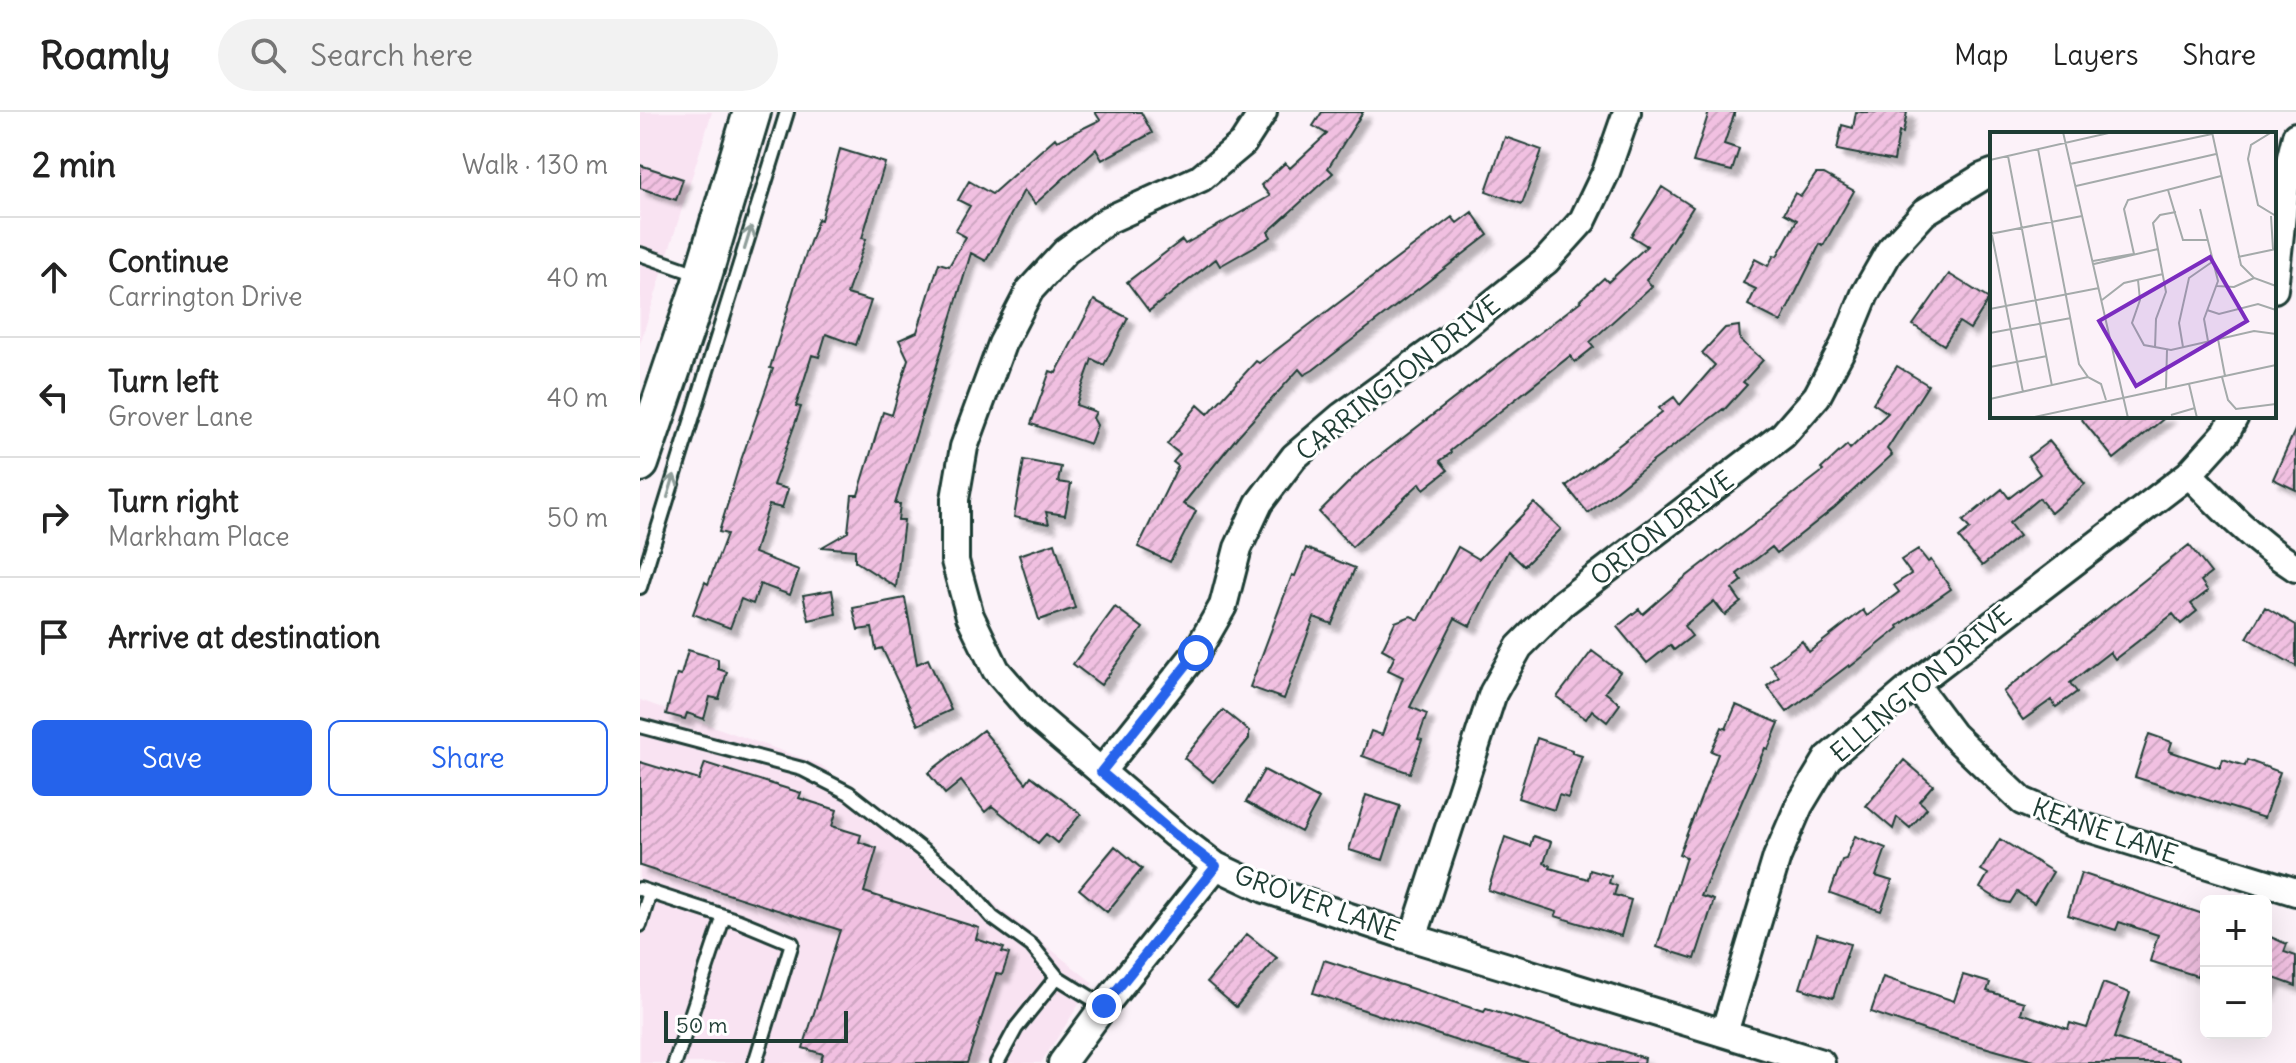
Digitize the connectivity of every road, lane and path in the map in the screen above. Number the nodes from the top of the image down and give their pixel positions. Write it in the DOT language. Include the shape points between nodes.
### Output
graph roads {
  1 [pos="752,112"];
  2 [pos="787,112"];
  3 [pos="1263,112"];
  4 [pos="1627,112"];
  5 [pos="2296,136"];
  6 [pos="1990,174"];
  7 [pos="2280,178"];
  8 [pos="2276,252"];
  9 [pos="640,254"];
  10 [pos="703,276"];
  11 [pos="648,414"];
  12 [pos="2234,418"];
  13 [pos="640,463"];
  14 [pos="2189,474"];
  15 [pos="2296,568"];
  16 [pos="640,587"];
  17 [pos="1915,684"];
  18 [pos="640,726"];
  19 [pos="1101,772"];
  20 [pos="1216,866"];
  21 [pos="645,891"];
  22 [pos="2296,892"];
  23 [pos="724,916"];
  24 [pos="640,925"];
  25 [pos="1413,938"];
  26 [pos="1057,977"];
  27 [pos="1104,1006"];
  28 [pos="1724,1033"];
  29 [pos="675,1063"];
  30 [pos="755,1063"];
  31 [pos="997,1063"];
  32 [pos="1062,1063"];
  33 [pos="1821,1063"];
  1 -- 10 [label="main road"];
  16 -- 2 [label="lane, one-way"];
  3 -- 19 [label="street, GROVER LANE" via="1243,143 1201,178 1108,220 1066,251 1030,290 1002,344 964,447 955,499 955,561 970,616 996,670 1035,715"];
  4 -- 19 [label="street, CARRINGTON DRIVE" via="1583,220 1546,261 1294,457 1259,503 1238,548 1223,606 1196,653"];
  5 -- 7 [label="street"];
  6 -- 25 [label="street, ORTON DRIVE" via="1925,212 1890,250 1817,396 1783,435 1563,603 1519,647 1493,693"];
  7 -- 8 [label="street"];
  9 -- 10 [label="lane"];
  10 -- 11 [label="main road"];
  11 -- 13 [label="main road"];
  12 -- 14 [label="street, ELLINGTON DRIVE"];
  14 -- 15 [label="street" via="2270,551"];
  14 -- 17 [label="street, ELLINGTON DRIVE"];
  17 -- 22 [label="street, KEANE LANE" via="1953,735 2022,801 2072,823"];
  17 -- 28 [label="street, ELLINGTON DRIVE" via="1828,758 1799,806 1777,857"];
  18 -- 26 [label="lane" via="802,769 849,793 959,879 992,917 1032,946"];
  19 -- 20 [label="street, GROVER LANE"];
  20 -- 25 [label="street, GROVER LANE" via="1265,889"];
  20 -- 27 [label="street"];
  21 -- 23 [label="lane"];
  21 -- 24 [label="lane"];
  23 -- 29 [label="lane"];
  23 -- 30 [label="lane" via="792,943"];
  25 -- 28 [label="street, GROVER LANE"];
  26 -- 27 [label="lane"];
  26 -- 31 [label="lane" via="1016,1028"];
  27 -- 32 [label="street"];
  28 -- 33 [label="street, GROVER LANE"];
}
